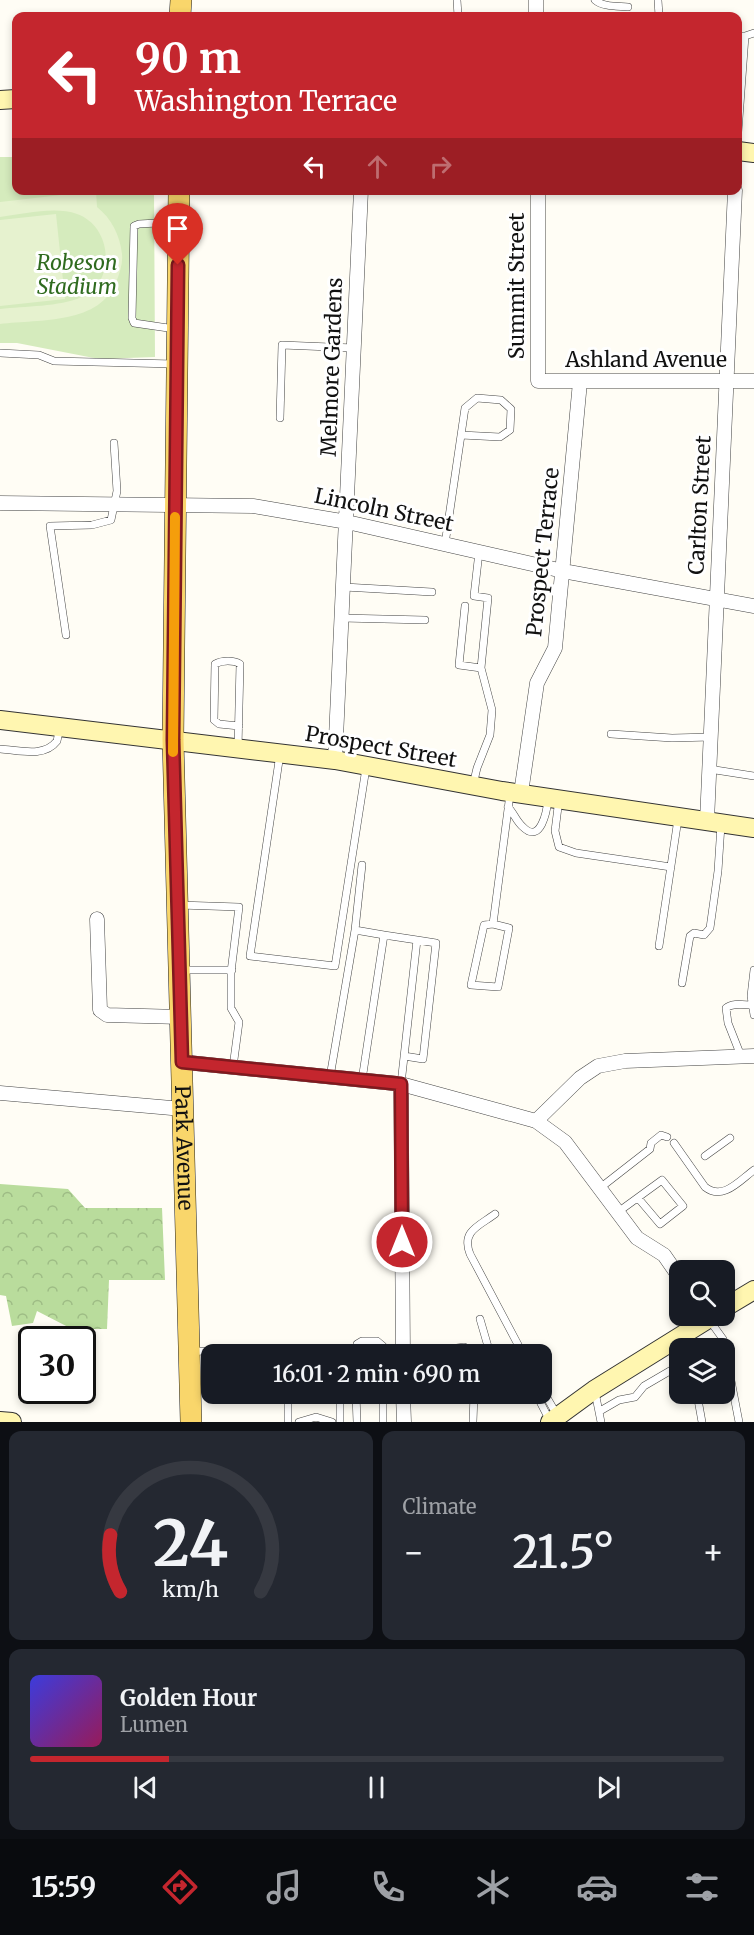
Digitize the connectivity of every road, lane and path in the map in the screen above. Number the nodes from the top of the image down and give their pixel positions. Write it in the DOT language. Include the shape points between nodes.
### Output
graph roads {
  1 [pos="595,0"];
  2 [pos="628,7"];
  3 [pos="754,33"];
  4 [pos="742,36"];
  5 [pos="178,195"];
  6 [pos="361,195"];
  7 [pos="538,195"];
  8 [pos="735,195"];
  9 [pos="178,222"];
  10 [pos="177,330"];
  11 [pos="354,348"];
  12 [pos="0,353"];
  13 [pos="177,364"];
  14 [pos="538,381"];
  15 [pos="726,381"];
  16 [pos="754,381"];
  17 [pos="580,382"];
  18 [pos="280,418"];
  19 [pos="461,435"];
  20 [pos="114,443"];
  21 [pos="0,503"];
  22 [pos="114,505"];
  23 [pos="176,506"];
  24 [pos="347,522"];
  25 [pos="445,544"];
  26 [pos="479,552"];
  27 [pos="563,571"];
  28 [pos="344,587"];
  29 [pos="432,592"];
  30 [pos="717,599"];
  31 [pos="465,606"];
  32 [pos="754,606"];
  33 [pos="342,618"];
  34 [pos="425,620"];
  35 [pos="66,635"];
  36 [pos="481,668"];
  37 [pos="0,720"];
  38 [pos="239,726"];
  39 [pos="60,727"];
  40 [pos="611,734"];
  41 [pos="711,737"];
  42 [pos="173,740"];
  43 [pos="0,748"];
  44 [pos="238,748"];
  45 [pos="280,753"];
  46 [pos="335,760"];
  47 [pos="366,766"];
  48 [pos="709,769"];
  49 [pos="754,776"];
  50 [pos="473,785"];
  51 [pos="513,797"];
  52 [pos="553,798"];
  53 [pos="678,817"];
  54 [pos="714,822"];
  55 [pos="754,828"];
  56 [pos="362,865"];
  57 [pos="671,867"];
  58 [pos="178,904"];
  59 [pos="97,920"];
  60 [pos="493,924"];
  61 [pos="355,930"];
  62 [pos="384,935"];
  63 [pos="417,940"];
  64 [pos="659,946"];
  65 [pos="179,970"];
  66 [pos="232,970"];
  67 [pos="754,970"];
  68 [pos="682,983"];
  69 [pos="752,1005"];
  70 [pos="754,1015"];
  71 [pos="181,1017"];
  72 [pos="404,1056"];
  73 [pos="747,1056"];
  74 [pos="182,1062"];
  75 [pos="233,1067"];
  76 [pos="331,1073"];
  77 [pos="362,1080"];
  78 [pos="401,1084"];
  79 [pos="0,1093"];
  80 [pos="183,1109"];
  81 [pos="536,1121"];
  82 [pos="667,1137"];
  83 [pos="730,1138"];
  84 [pos="674,1143"];
  85 [pos="705,1156"];
  86 [pos="754,1170"];
  87 [pos="600,1188"];
  88 [pos="638,1198"];
  89 [pos="618,1212"];
  90 [pos="495,1214"];
  91 [pos="669,1262"];
  92 [pos="754,1290"];
  93 [pos="735,1301"];
  94 [pos="480,1319"];
  95 [pos="695,1326"];
  96 [pos="357,1344"];
  97 [pos="380,1344"];
  98 [pos="403,1344"];
  99 [pos="487,1344"];
  100 [pos="518,1344"];
  101 [pos="190,1351"];
  102 [pos="201,1351"];
  103 [pos="669,1371"];
  104 [pos="594,1390"];
  105 [pos="735,1402"];
  106 [pos="288,1404"];
  107 [pos="340,1404"];
  108 [pos="356,1404"];
  109 [pos="383,1404"];
  110 [pos="403,1404"];
  111 [pos="474,1404"];
  112 [pos="542,1404"];
  113 [pos="547,1404"];
  114 [pos="699,1404"];
  115 [pos="600,1411"];
  116 [pos="552,1420"];
  117 [pos="0,1421"];
  118 [pos="12,1422"];
  119 [pos="191,1422"];
  120 [pos="288,1422"];
  121 [pos="299,1422"];
  122 [pos="332,1422"];
  123 [pos="340,1422"];
  124 [pos="357,1422"];
  125 [pos="383,1422"];
  126 [pos="404,1422"];
  127 [pos="473,1422"];
  128 [pos="601,1422"];
  129 [pos="702,1422"];
  130 [pos="739,1422"];
  1 -- 2 [label="lane"];
  3 -- 4 [label="lane"];
  5 -- 9 [label="main road, Park Avenue"];
  6 -- 11 [label="street, Melmore Gardens"];
  7 -- 14 [label="street, Summit Street"];
  8 -- 15 [label="street, Carlton Street"];
  9 -- 10 [label="main road, Park Avenue"];
  9 -- 10 [label="lane" via="134,226 132,318 134,323"];
  10 -- 13 [label="main road, Park Avenue"];
  11 -- 18 [label="lane" via="282,345"];
  11 -- 24 [label="street, Melmore Gardens"];
  12 -- 13 [label="lane" via="39,355 54,362"];
  13 -- 23 [label="main road, Park Avenue"];
  14 -- 17 [label="street, Ashland Avenue"];
  15 -- 16 [label="street, Ashland Avenue"];
  15 -- 17 [label="street, Ashland Avenue"];
  15 -- 30 [label="street, Carlton Street"];
  17 -- 27 [label="street, Prospect Terrace"];
  19 -- 19 [label="lane" via="465,408 477,398 501,400 511,409 510,430 500,437"];
  19 -- 25 [label="lane"];
  20 -- 22 [label="lane"];
  21 -- 22 [label="street, Lincoln Street"];
  22 -- 23 [label="street, Lincoln Street"];
  22 -- 35 [label="lane" via="111,520 92,525 50,526"];
  23 -- 24 [label="street, Lincoln Street" via="253,506"];
  23 -- 42 [label="main road, Park Avenue"];
  24 -- 25 [label="street, Lincoln Street"];
  24 -- 28 [label="street, Melmore Gardens"];
  25 -- 26 [label="street, Lincoln Street"];
  26 -- 27 [label="street, Lincoln Street"];
  26 -- 36 [label="lane" via="474,596 488,598"];
  27 -- 30 [label="street, Lincoln Street"];
  27 -- 51 [label="street, Prospect Terrace" via="555,648 537,683"];
  28 -- 29 [label="lane"];
  28 -- 33 [label="street, Melmore Gardens"];
  30 -- 32 [label="street, Lincoln Street"];
  30 -- 41 [label="street, Carlton Street"];
  31 -- 36 [label="lane" via="459,665"];
  33 -- 34 [label="lane"];
  33 -- 46 [label="street, Melmore Gardens"];
  36 -- 50 [label="lane" via="492,718"];
  37 -- 39 [label="street, Prospect Street"];
  38 -- 38 [label="lane" via="240,664 219,662 215,664 214,720"];
  38 -- 44 [label="lane"];
  39 -- 42 [label="street, Prospect Street"];
  39 -- 43 [label="lane" via="57,741 45,750"];
  40 -- 41 [label="lane"];
  41 -- 48 [label="street, Carlton Street"];
  42 -- 44 [label="street, Prospect Street"];
  42 -- 58 [label="main road, Park Avenue"];
  44 -- 45 [label="street, Prospect Street"];
  45 -- 46 [label="street, Prospect Street"];
  45 -- 47 [label="lane" via="250,956 335,966"];
  46 -- 47 [label="street, Prospect Street"];
  47 -- 50 [label="street, Prospect Street"];
  48 -- 49 [label="lane"];
  48 -- 54 [label="street, Carlton Street"];
  50 -- 51 [label="street, Prospect Street"];
  51 -- 52 [label="street, Prospect Street"];
  51 -- 52 [label="lane" via="515,813 529,831 543,824"];
  51 -- 60 [label="lane"];
  52 -- 53 [label="street, Prospect Street"];
  52 -- 57 [label="lane" via="559,847"];
  53 -- 54 [label="street, Prospect Street"];
  53 -- 57 [label="lane"];
  54 -- 55 [label="street, Prospect Street"];
  54 -- 68 [label="lane" via="718,871 710,928 704,935 690,936"];
  56 -- 61 [label="lane"];
  57 -- 64 [label="lane"];
  58 -- 65 [label="main road, Park Avenue"];
  58 -- 66 [label="lane" via="239,907"];
  59 -- 71 [label="street" via="100,1010 106,1015"];
  60 -- 60 [label="lane" via="484,925 471,985 498,987 509,928"];
  61 -- 62 [label="lane"];
  61 -- 76 [label="lane"];
  62 -- 63 [label="lane"];
  62 -- 77 [label="lane"];
  63 -- 72 [label="lane"];
  63 -- 72 [label="lane" via="436,943 423,1059"];
  65 -- 66 [label="lane"];
  65 -- 71 [label="main road, Park Avenue"];
  66 -- 75 [label="lane" via="231,1008 239,1022"];
  67 -- 69 [label="lane"];
  69 -- 70 [label="lane"];
  69 -- 73 [label="lane" via="726,1008 728,1023"];
  71 -- 74 [label="main road, Park Avenue"];
  72 -- 78 [label="lane"];
  73 -- 81 [label="street" via="626,1061 598,1066"];
  74 -- 75 [label="street"];
  74 -- 80 [label="main road, Park Avenue"];
  75 -- 76 [label="street"];
  76 -- 77 [label="street"];
  77 -- 78 [label="street"];
  78 -- 81 [label="street"];
  78 -- 98 [label="street"];
  79 -- 80 [label="street"];
  80 -- 101 [label="main road, Park Avenue"];
  81 -- 87 [label="street" via="565,1142"];
  82 -- 87 [label="lane" via="662,1135 651,1143 650,1149"];
  83 -- 85 [label="lane"];
  84 -- 86 [label="lane" via="712,1192 726,1191"];
  87 -- 89 [label="street"];
  88 -- 88 [label="lane" via="660,1224 682,1206 662,1180"];
  88 -- 89 [label="lane"];
  89 -- 91 [label="street" via="638,1238"];
  90 -- 100 [label="lane" via="470,1233 466,1243"];
  92 -- 93 [label="street"];
  94 -- 99 [label="lane"];
  95 -- 104 [label="street"];
  96 -- 97 [label="lane"];
  101 -- 102 [label="lane"];
  101 -- 119 [label="main road, Park Avenue"];
  103 -- 115 [label="lane" via="644,1386 635,1397"];
  104 -- 115 [label="lane"];
  104 -- 116 [label="street"];
  105 -- 130 [label="lane"];
  106 -- 120 [label="lane"];
  107 -- 123 [label="lane"];
  108 -- 124 [label="lane"];
  109 -- 125 [label="lane"];
  110 -- 126 [label="street"];
  111 -- 127 [label="lane"];
  112 -- 116 [label="lane"];
  113 -- 116 [label="lane"];
  114 -- 129 [label="lane"];
  115 -- 128 [label="lane"];
  117 -- 118 [label="street"];
  121 -- 122 [label="lane" via="316,1417"];
}
